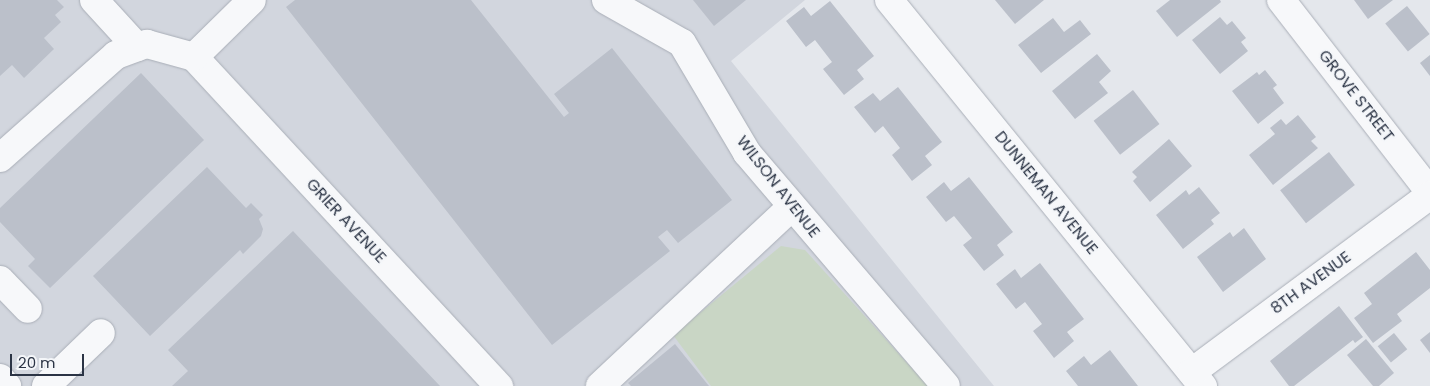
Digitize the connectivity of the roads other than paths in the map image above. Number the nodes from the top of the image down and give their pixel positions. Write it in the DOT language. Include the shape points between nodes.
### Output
graph roads {
  1 [pos="94,0"];
  2 [pos="606,0"];
  3 [pos="889,0"];
  4 [pos="1281,0"];
  5 [pos="249,1"];
  6 [pos="137,47"];
  7 [pos="194,57"];
  8 [pos="0,158"];
  9 [pos="1430,194"];
  10 [pos="791,207"];
  11 [pos="0,280"];
  12 [pos="28,309"];
  13 [pos="101,333"];
  14 [pos="0,378"];
  15 [pos="1198,379"];
  16 [pos="7,386"];
  17 [pos="46,386"];
  18 [pos="499,386"];
  19 [pos="600,386"];
  20 [pos="946,386"];
  1 -- 6 [label="street"];
  2 -- 10 [label="street, WILSON AVENUE" via="682,43 748,154"];
  3 -- 15 [label="street, DUNNEMAN AVENUE"];
  4 -- 9 [label="street, GROVE STREET"];
  5 -- 7 [label="street"];
  6 -- 7 [label="street" via="147,44"];
  6 -- 8 [label="street" via="116,55"];
  7 -- 18 [label="street, GRIER AVENUE"];
  9 -- 15 [label="street, 8TH AVENUE"];
  10 -- 19 [label="street"];
  10 -- 20 [label="street, WILSON AVENUE"];
  11 -- 12 [label="street"];
  13 -- 17 [label="street"];
  14 -- 16 [label="street"];
}
